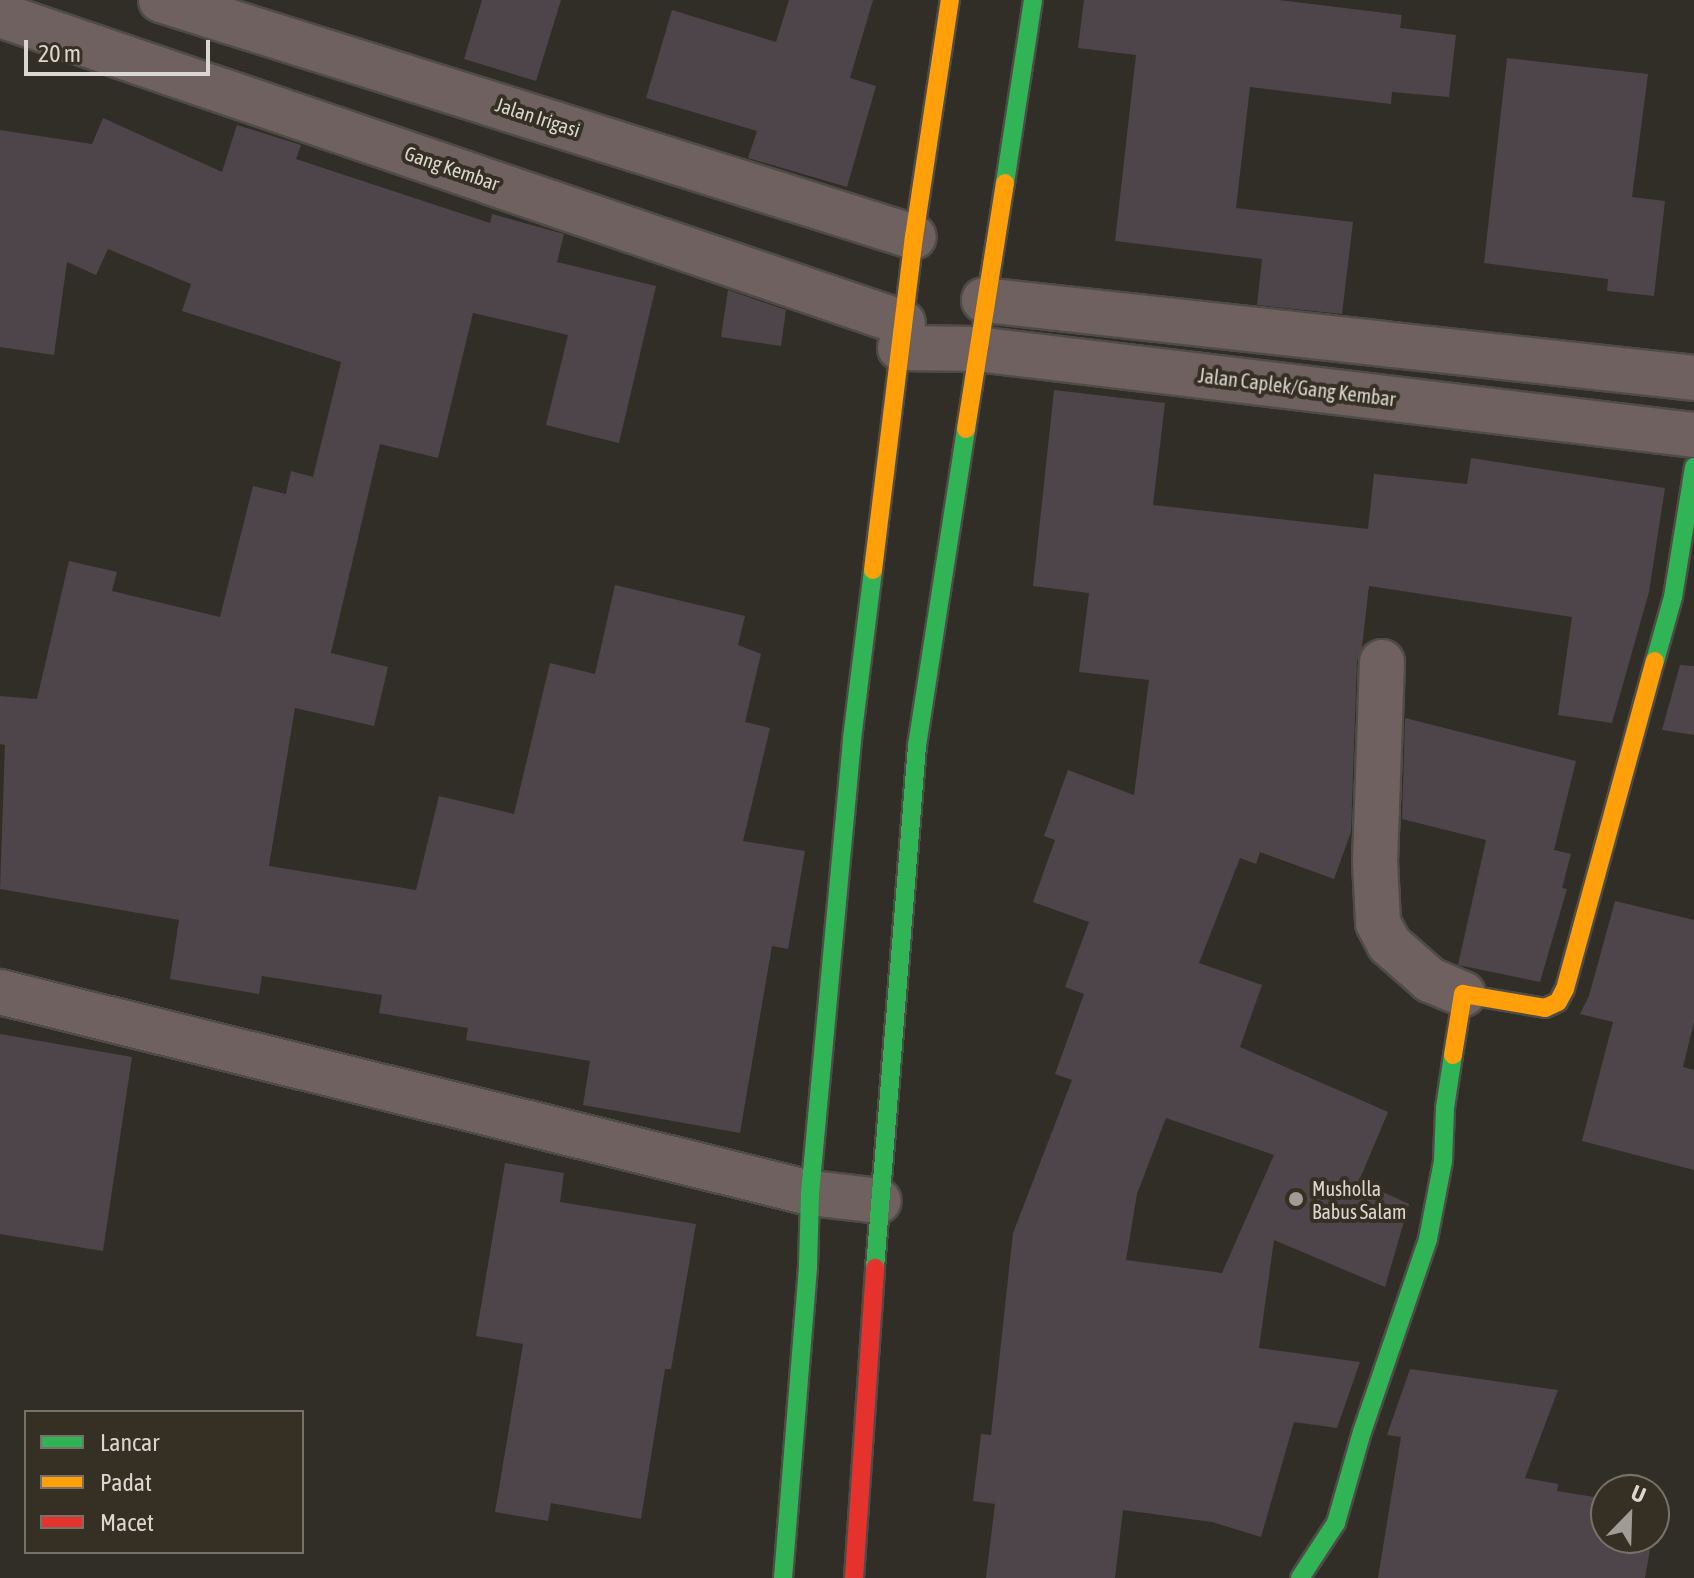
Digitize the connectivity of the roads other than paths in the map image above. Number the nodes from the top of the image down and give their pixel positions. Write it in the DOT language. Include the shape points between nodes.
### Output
graph roads {
  1 [pos="161,0"];
  2 [pos="950,0"];
  3 [pos="1033,0"];
  4 [pos="0,15"];
  5 [pos="914,237"];
  6 [pos="984,300"];
  7 [pos="902,336"];
  8 [pos="977,349"];
  9 [pos="1694,378"];
  10 [pos="1694,435"];
  11 [pos="1694,467"];
  12 [pos="1382,662"];
  13 [pos="0,992"];
  14 [pos="1463,994"];
  15 [pos="810,1193"];
  16 [pos="879,1201"];
  17 [pos="783,1578"];
  18 [pos="854,1578"];
  19 [pos="1300,1578"];
  1 -- 5 [label="street, Jalan Irigasi"];
  2 -- 5 [label="main road"];
  3 -- 6 [label="main road"];
  4 -- 7 [label="street, Gang Kembar"];
  5 -- 7 [label="main road"];
  6 -- 8 [label="main road"];
  6 -- 9 [label="street"];
  7 -- 8 [label="street, Jalan Caplek/Gang Kembar"];
  7 -- 15 [label="main road" via="852,739"];
  8 -- 10 [label="street, Jalan Caplek/Gang Kembar"];
  8 -- 16 [label="main road" via="917,746"];
  11 -- 14 [label="main road" via="1673,597 1565,989 1558,1002 1545,1008"];
  12 -- 14 [label="street" via="1378,923 1389,944 1430,980"];
  13 -- 15 [label="street"];
  14 -- 19 [label="main road" via="1428,1239 1336,1523"];
  15 -- 16 [label="street"];
  15 -- 17 [label="main road"];
  16 -- 18 [label="main road"];
}
